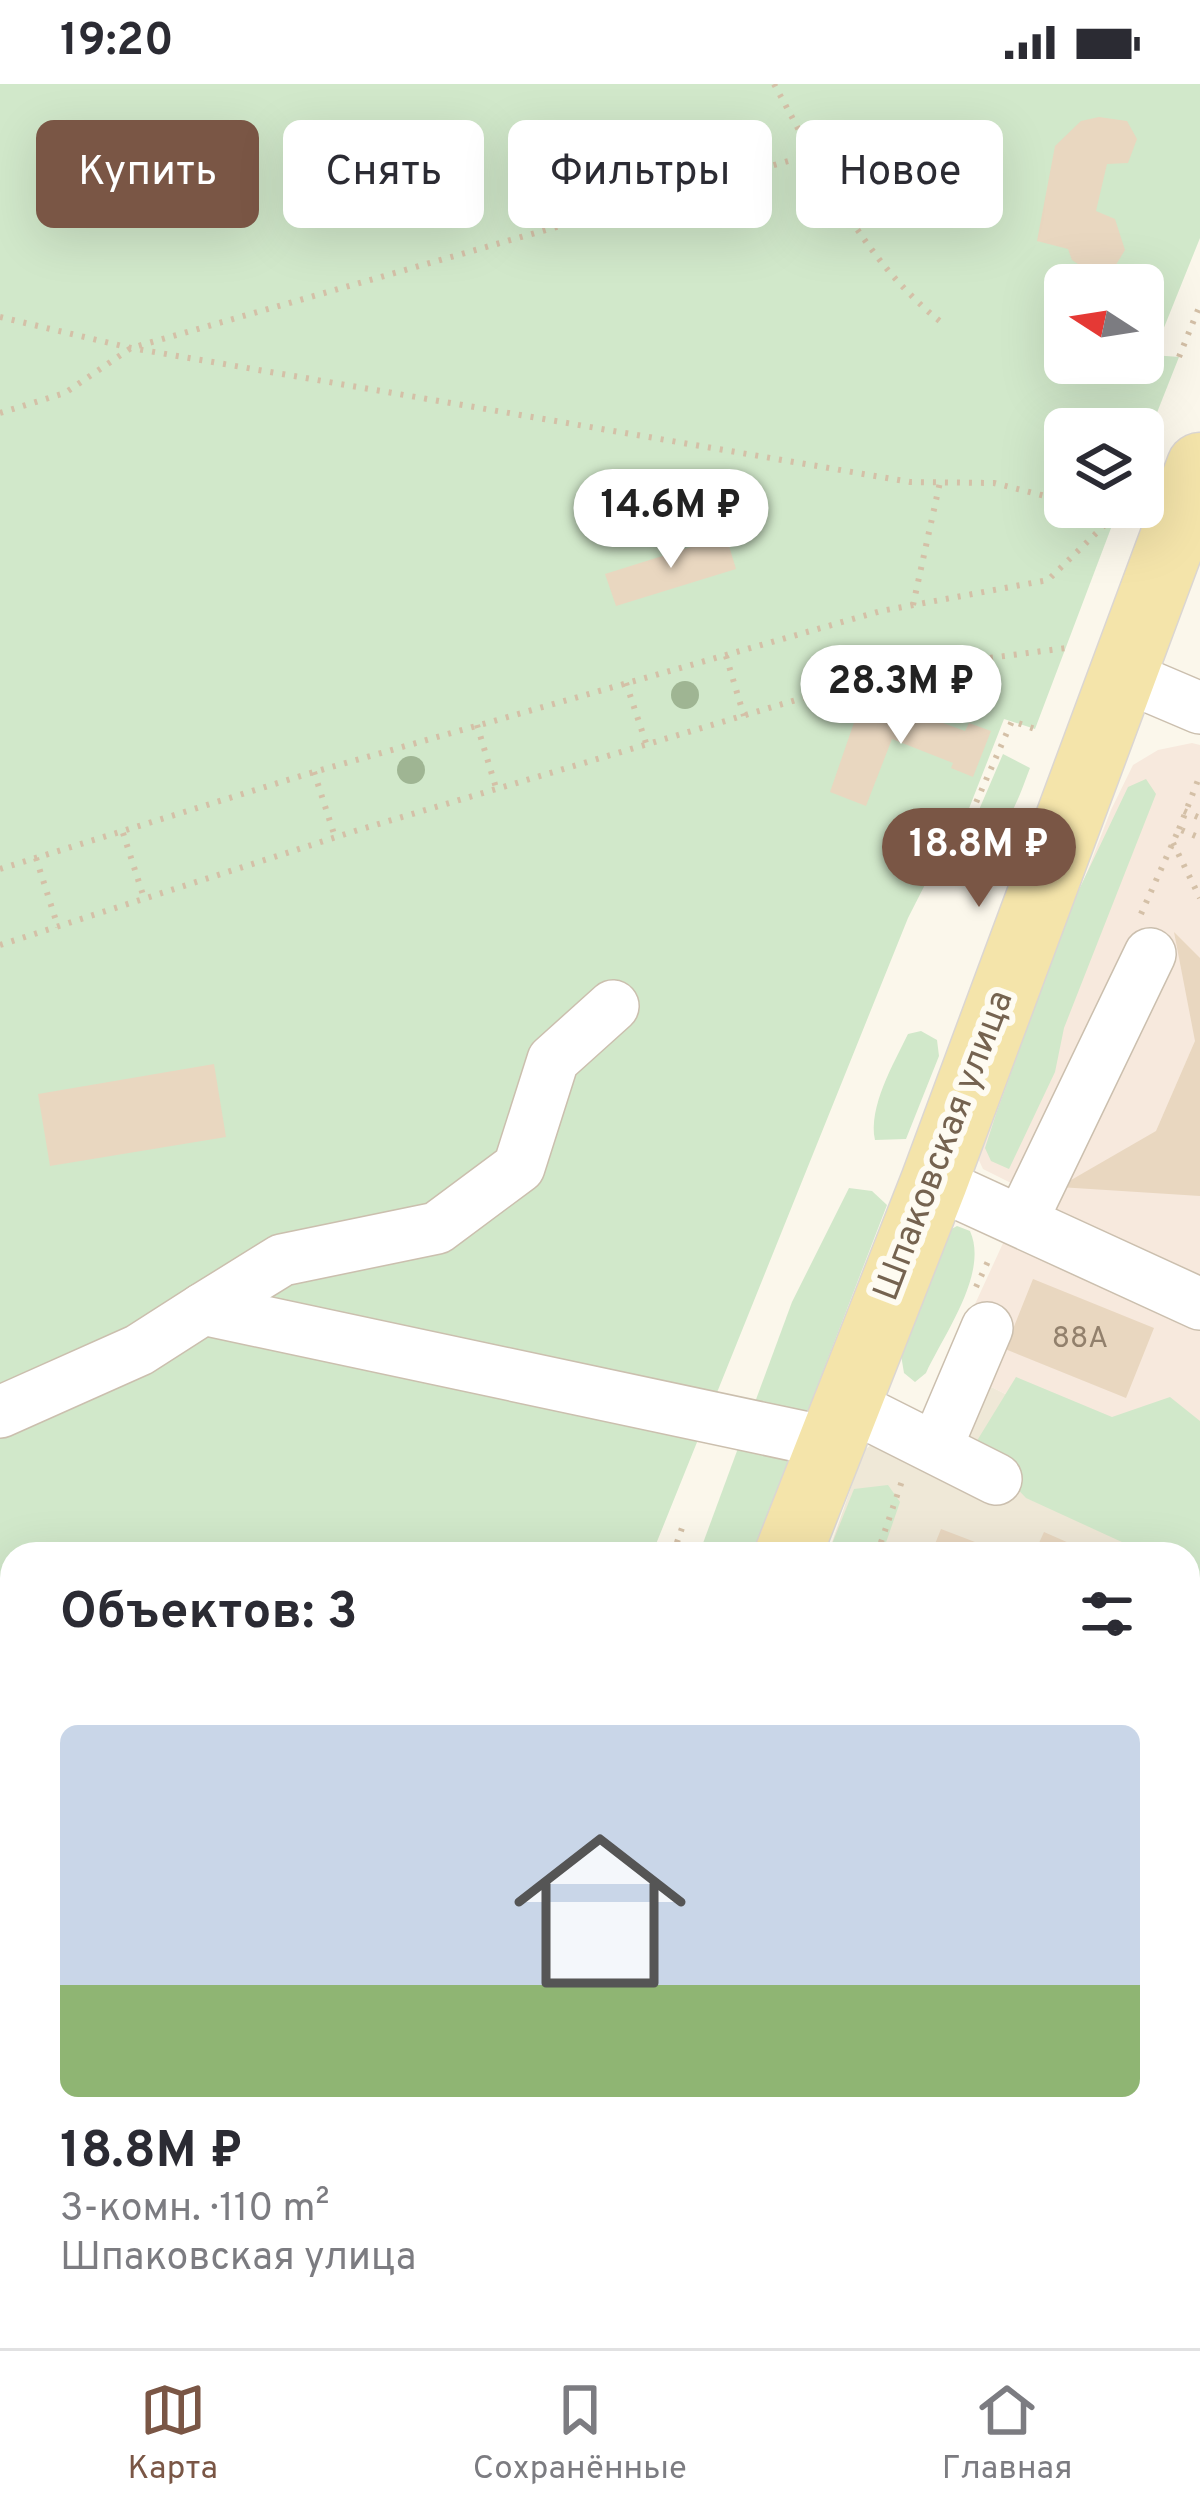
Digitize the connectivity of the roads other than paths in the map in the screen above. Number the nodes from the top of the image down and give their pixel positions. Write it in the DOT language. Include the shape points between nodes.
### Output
graph roads {
  1 [pos="1200,466"];
  2 [pos="1093,661"];
  3 [pos="1200,708"];
  4 [pos="1150,954"];
  5 [pos="613,1006"];
  6 [pos="934,1182"];
  7 [pos="1022,1220"];
  8 [pos="1200,1304"];
  9 [pos="203,1309"];
  10 [pos="987,1328"];
  11 [pos="0,1412"];
  12 [pos="839,1424"];
  13 [pos="937,1448"];
  14 [pos="997,1479"];
  15 [pos="793,1542"];
  1 -- 2 [label="main road, Шпаковская улица"];
  2 -- 3 [label="street"];
  2 -- 6 [label="main road, Шпаковская улица"];
  4 -- 7 [label="street"];
  5 -- 9 [label="street" via="553,1060 519,1167 437,1228 282,1260"];
  6 -- 7 [label="street"];
  6 -- 12 [label="main road, Шпаковская улица"];
  7 -- 8 [label="street"];
  9 -- 11 [label="street" via="139,1350"];
  9 -- 12 [label="street"];
  10 -- 13 [label="street"];
  12 -- 13 [label="street"];
  12 -- 15 [label="main road, Шпаковская улица"];
  13 -- 14 [label="street"];
}
